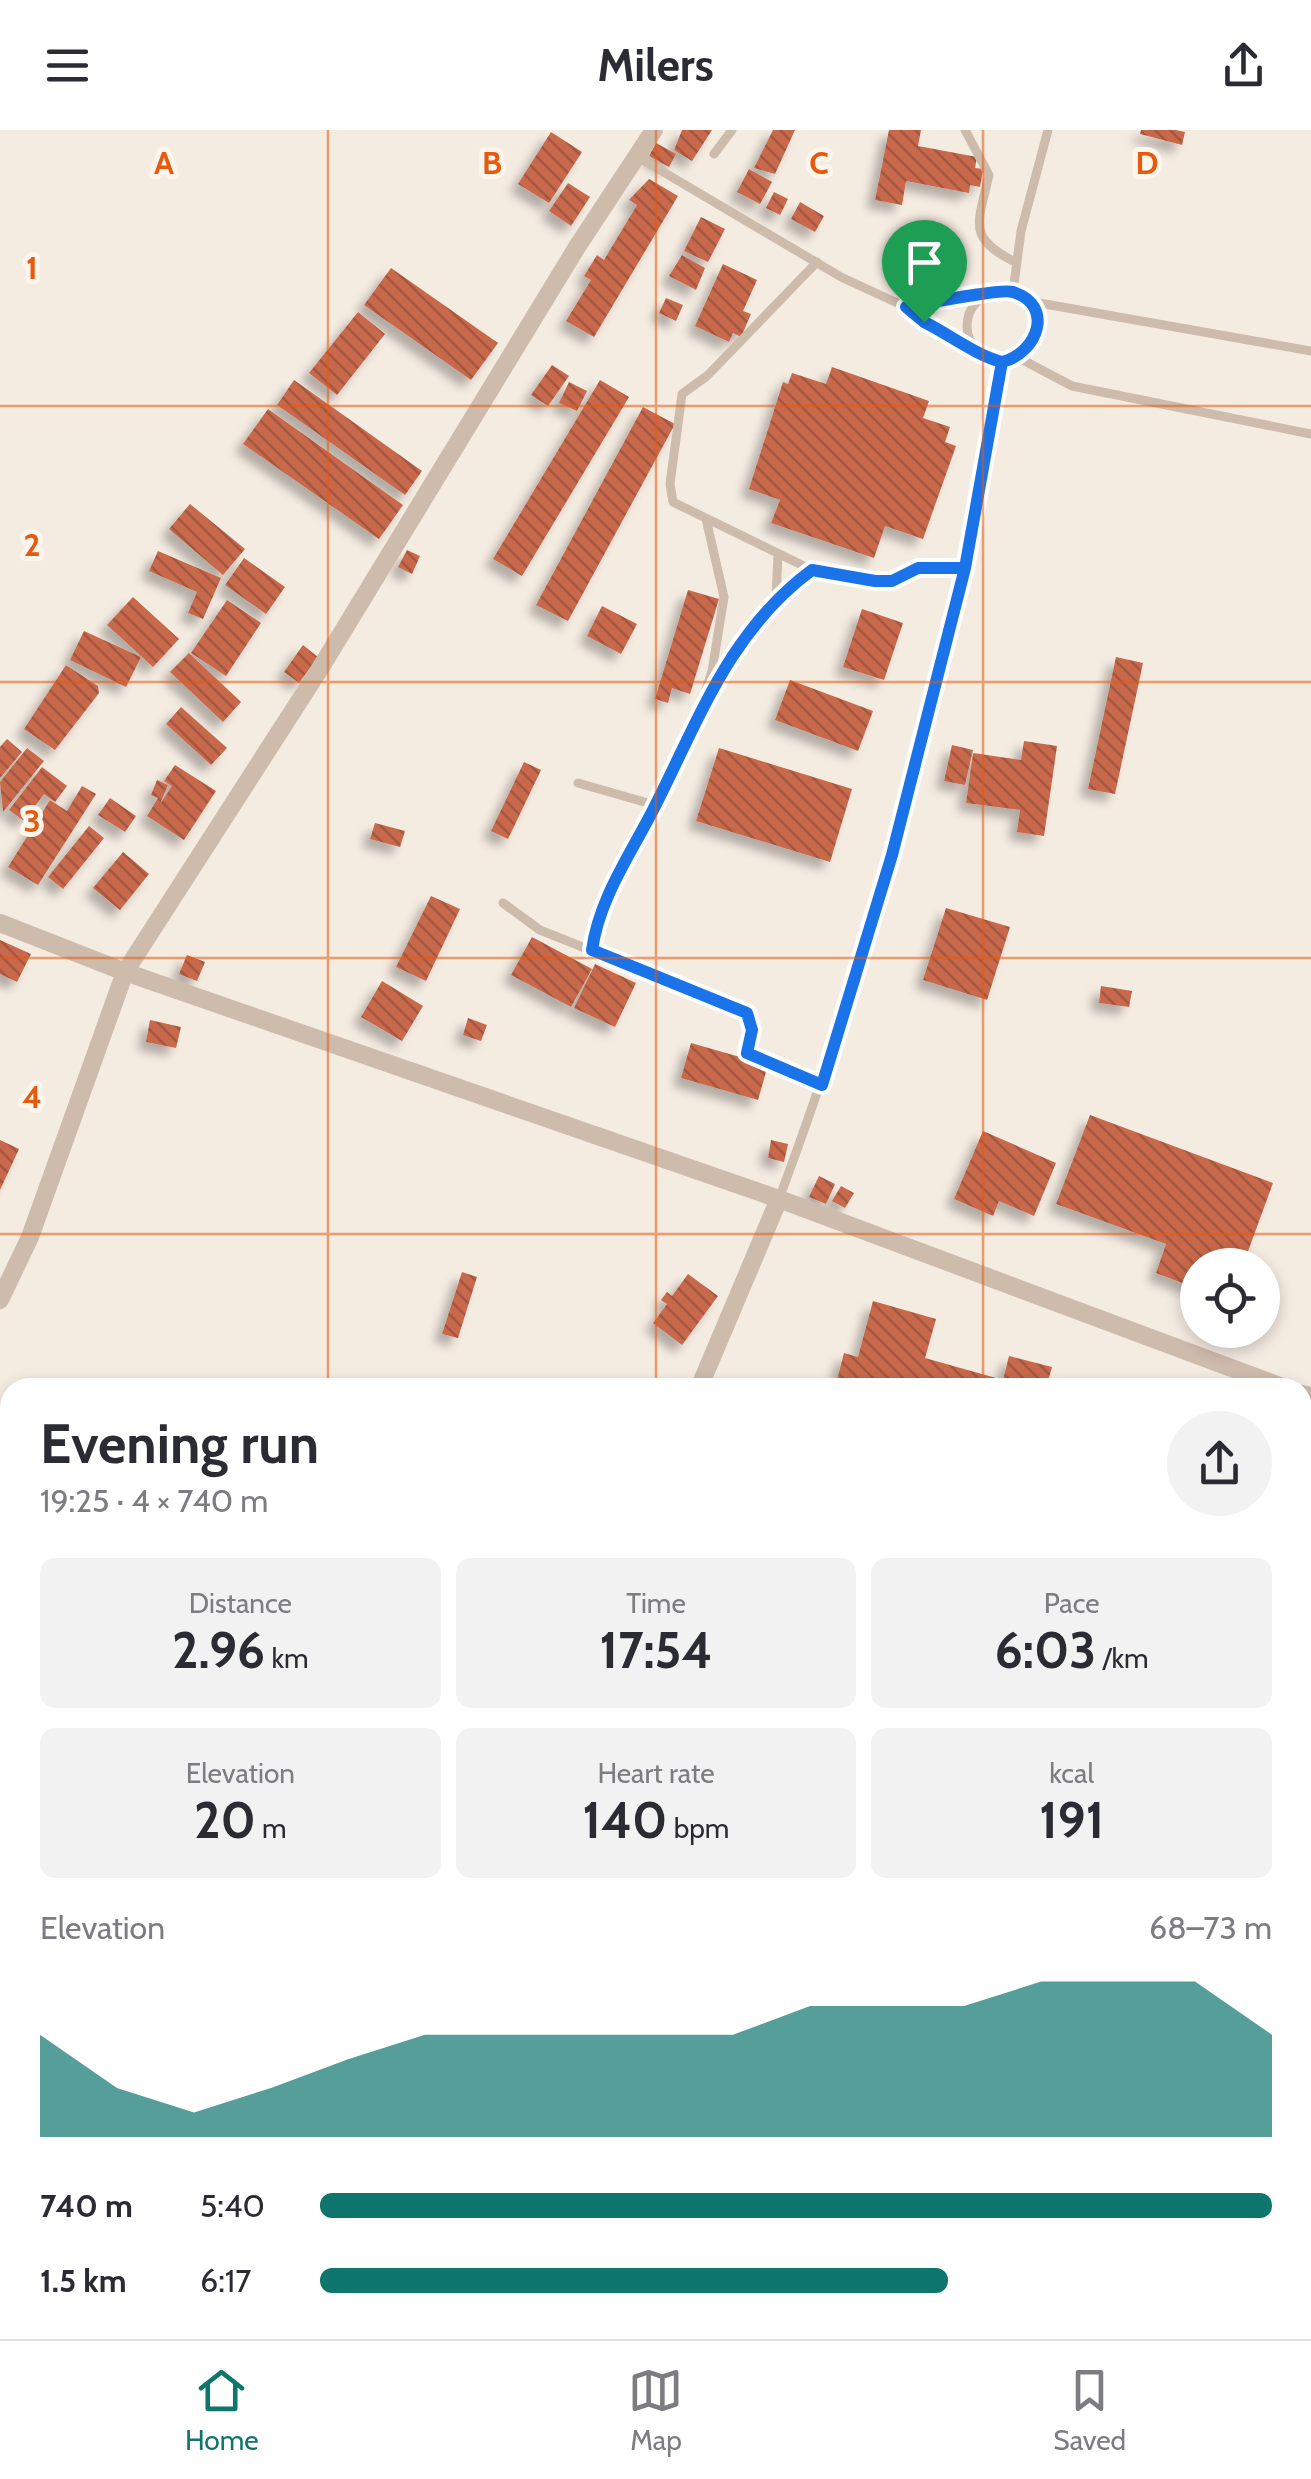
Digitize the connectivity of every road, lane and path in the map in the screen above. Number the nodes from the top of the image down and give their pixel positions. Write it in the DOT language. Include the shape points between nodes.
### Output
graph roads {
  1 [pos="654,130"];
  2 [pos="732,130"];
  3 [pos="965,130"];
  4 [pos="1048,130"];
  5 [pos="714,154"];
  6 [pos="638,157"];
  7 [pos="817,262"];
  8 [pos="1017,263"];
  9 [pos="1014,292"];
  10 [pos="979,298"];
  11 [pos="1028,302"];
  12 [pos="906,307"];
  13 [pos="972,346"];
  14 [pos="1311,350"];
  15 [pos="1019,358"];
  16 [pos="1002,362"];
  17 [pos="1311,434"];
  18 [pos="706,519"];
  19 [pos="778,554"];
  20 [pos="965,568"];
  21 [pos="812,570"];
  22 [pos="776,597"];
  23 [pos="704,700"];
  24 [pos="578,783"];
  25 [pos="656,806"];
  26 [pos="503,903"];
  27 [pos="0,923"];
  28 [pos="592,950"];
  29 [pos="126,972"];
  30 [pos="822,1085"];
  31 [pos="780,1199"];
  32 [pos="0,1300"];
  33 [pos="1228,1368"];
  34 [pos="703,1378"];
  35 [pos="1225,1378"];
  36 [pos="1256,1378"];
  1 -- 6 [label="street"];
  2 -- 5 [label="lane"];
  3 -- 8 [label="lane" via="989,174 977,228 984,244"];
  4 -- 8 [label="lane"];
  6 -- 7 [label="lane"];
  6 -- 29 [label="street"];
  7 -- 12 [label="lane"];
  7 -- 18 [label="lane" via="682,394 670,494"];
  8 -- 9 [label="lane"];
  9 -- 10 [label="lane" via="996,290"];
  9 -- 11 [label="lane"];
  10 -- 12 [label="lane"];
  10 -- 13 [label="lane" via="968,312"];
  11 -- 14 [label="lane"];
  11 -- 15 [label="lane" via="1038,321 1034,342"];
  12 -- 13 [label="lane"];
  13 -- 16 [label="lane"];
  15 -- 16 [label="lane"];
  15 -- 17 [label="lane" via="1072,386"];
  16 -- 20 [label="lane"];
  18 -- 19 [label="lane"];
  18 -- 23 [label="lane" via="724,597"];
  19 -- 21 [label="lane"];
  19 -- 22 [label="lane"];
  20 -- 21 [label="lane" via="918,568 892,581"];
  20 -- 30 [label="lane" via="892,855"];
  21 -- 22 [label="lane"];
  22 -- 23 [label="lane"];
  23 -- 25 [label="lane"];
  24 -- 25 [label="lane"];
  25 -- 28 [label="lane" via="605,901"];
  26 -- 28 [label="lane" via="540,930"];
  27 -- 29 [label="street"];
  28 -- 30 [label="lane" via="747,1013 747,1053"];
  29 -- 31 [label="street"];
  29 -- 32 [label="street" via="30,1237"];
  30 -- 31 [label="lane"];
  31 -- 33 [label="street"];
  31 -- 34 [label="street"];
  33 -- 35 [label="street"];
  33 -- 36 [label="street"];
}
